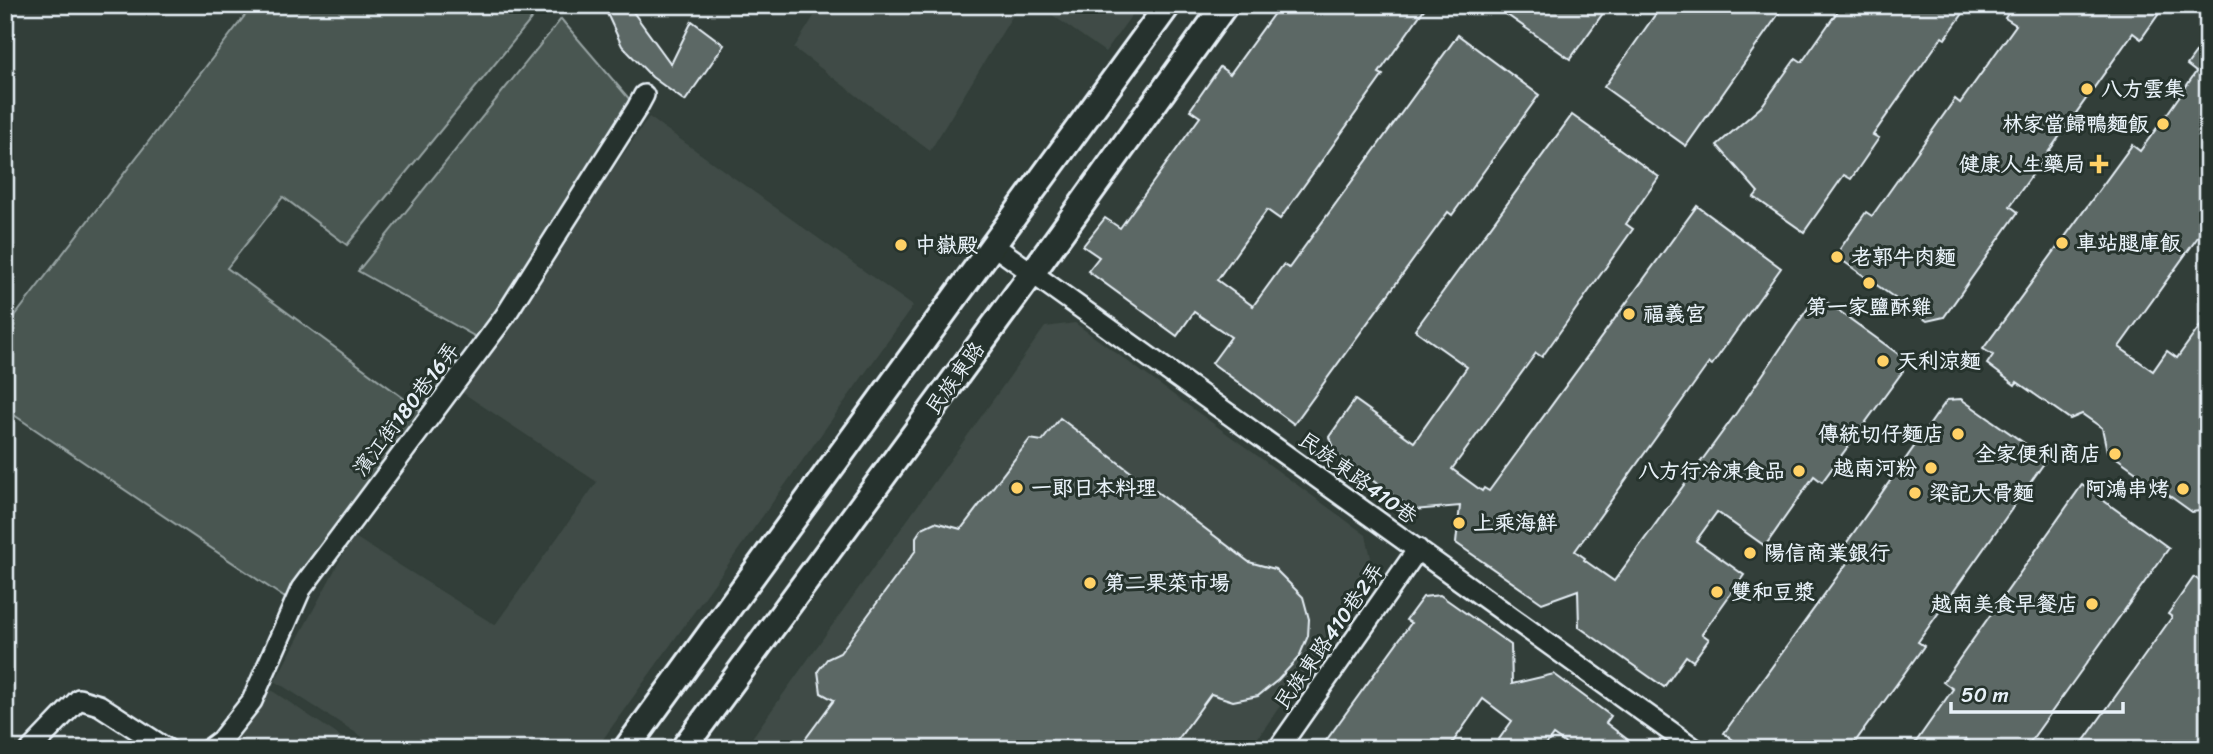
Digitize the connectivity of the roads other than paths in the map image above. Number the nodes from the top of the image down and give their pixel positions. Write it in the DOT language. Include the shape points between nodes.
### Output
graph roads {
  1 [pos="1168,5"];
  2 [pos="1225,5"];
  3 [pos="644,95"];
  4 [pos="993,244"];
  5 [pos="1033,272"];
  6 [pos="1418,549"];
  7 [pos="31,749"];
  8 [pos="167,749"];
  9 [pos="209,749"];
  10 [pos="626,749"];
  11 [pos="683,749"];
  12 [pos="1278,749"];
  13 [pos="1695,749"];
  1 -- 4 [label="street"];
  2 -- 5 [label="street, 民族東路"];
  3 -- 9 [label="street, 濱江街180巷16弄" via="505,316 301,589 252,701"];
  4 -- 5 [label="street, 民族東路410巷"];
  4 -- 10 [label="street"];
  5 -- 6 [label="street, 民族東路410巷"];
  5 -- 11 [label="street, 民族東路"];
  6 -- 12 [label="street, 民族東路410巷2弄"];
  6 -- 13 [label="street, 民族東路410巷"];
  7 -- 8 [label="street" via="79,699 99,705"];
}
